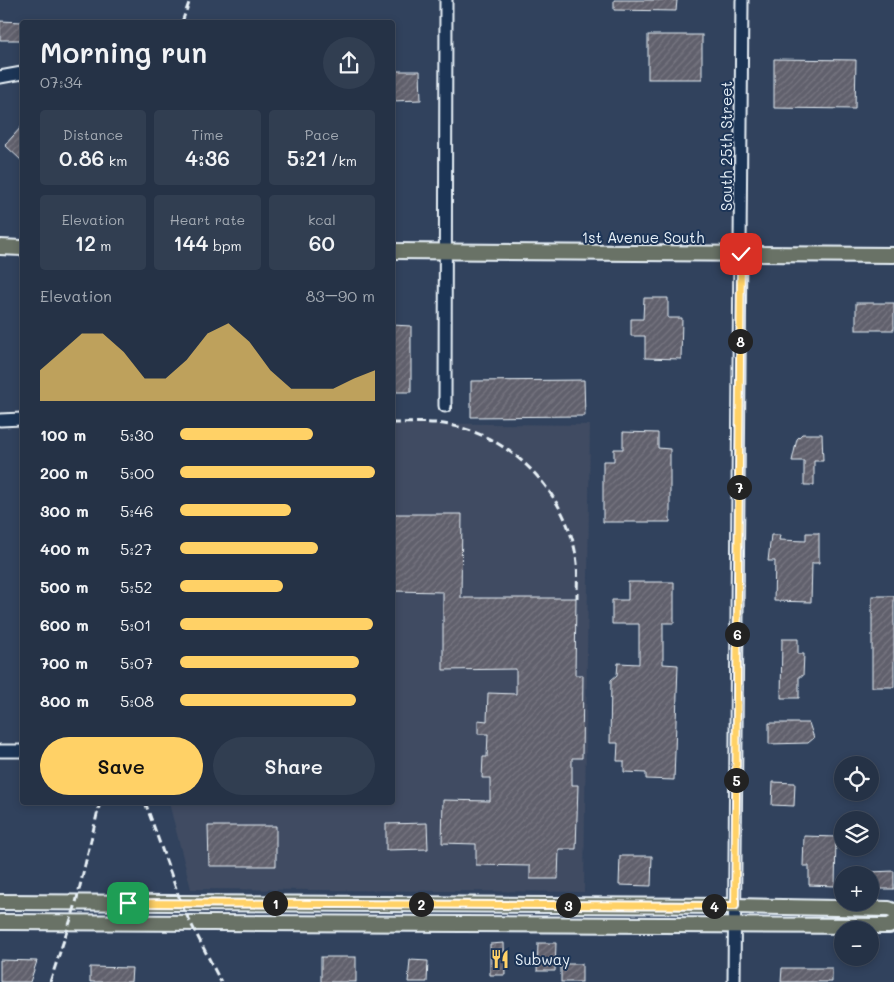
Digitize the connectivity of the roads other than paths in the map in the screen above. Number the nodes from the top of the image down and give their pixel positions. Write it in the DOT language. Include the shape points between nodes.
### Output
graph roads {
  1 [pos="446,0"];
  2 [pos="742,0"];
  3 [pos="20,73"];
  4 [pos="0,78"];
  5 [pos="0,247"];
  6 [pos="20,248"];
  7 [pos="395,251"];
  8 [pos="446,252"];
  9 [pos="741,254"];
  10 [pos="894,255"];
  11 [pos="445,406"];
  12 [pos="20,419"];
  13 [pos="0,420"];
  14 [pos="0,751"];
  15 [pos="20,751"];
  16 [pos="0,902"];
  17 [pos="735,906"];
  18 [pos="894,912"];
  19 [pos="0,922"];
  20 [pos="894,924"];
  21 [pos="734,927"];
  22 [pos="734,982"];
  1 -- 8 [label="street"];
  2 -- 9 [label="street, South 25th Street"];
  3 -- 4 [label="street"];
  5 -- 6 [label="main road"];
  7 -- 8 [label="main road, 1st Avenue South"];
  8 -- 9 [label="main road, 1st Avenue South"];
  8 -- 11 [label="street"];
  9 -- 10 [label="main road, 1st Avenue South"];
  9 -- 17 [label="street, South 25th Street"];
  12 -- 13 [label="street"];
  14 -- 15 [label="street"];
  16 -- 17 [label="main road"];
  17 -- 18 [label="main road" via="889,909"];
  17 -- 21 [label="street, South 25th Street"];
  19 -- 21 [label="main road"];
  20 -- 21 [label="main road"];
  21 -- 22 [label="street, South 25th Street"];
}
